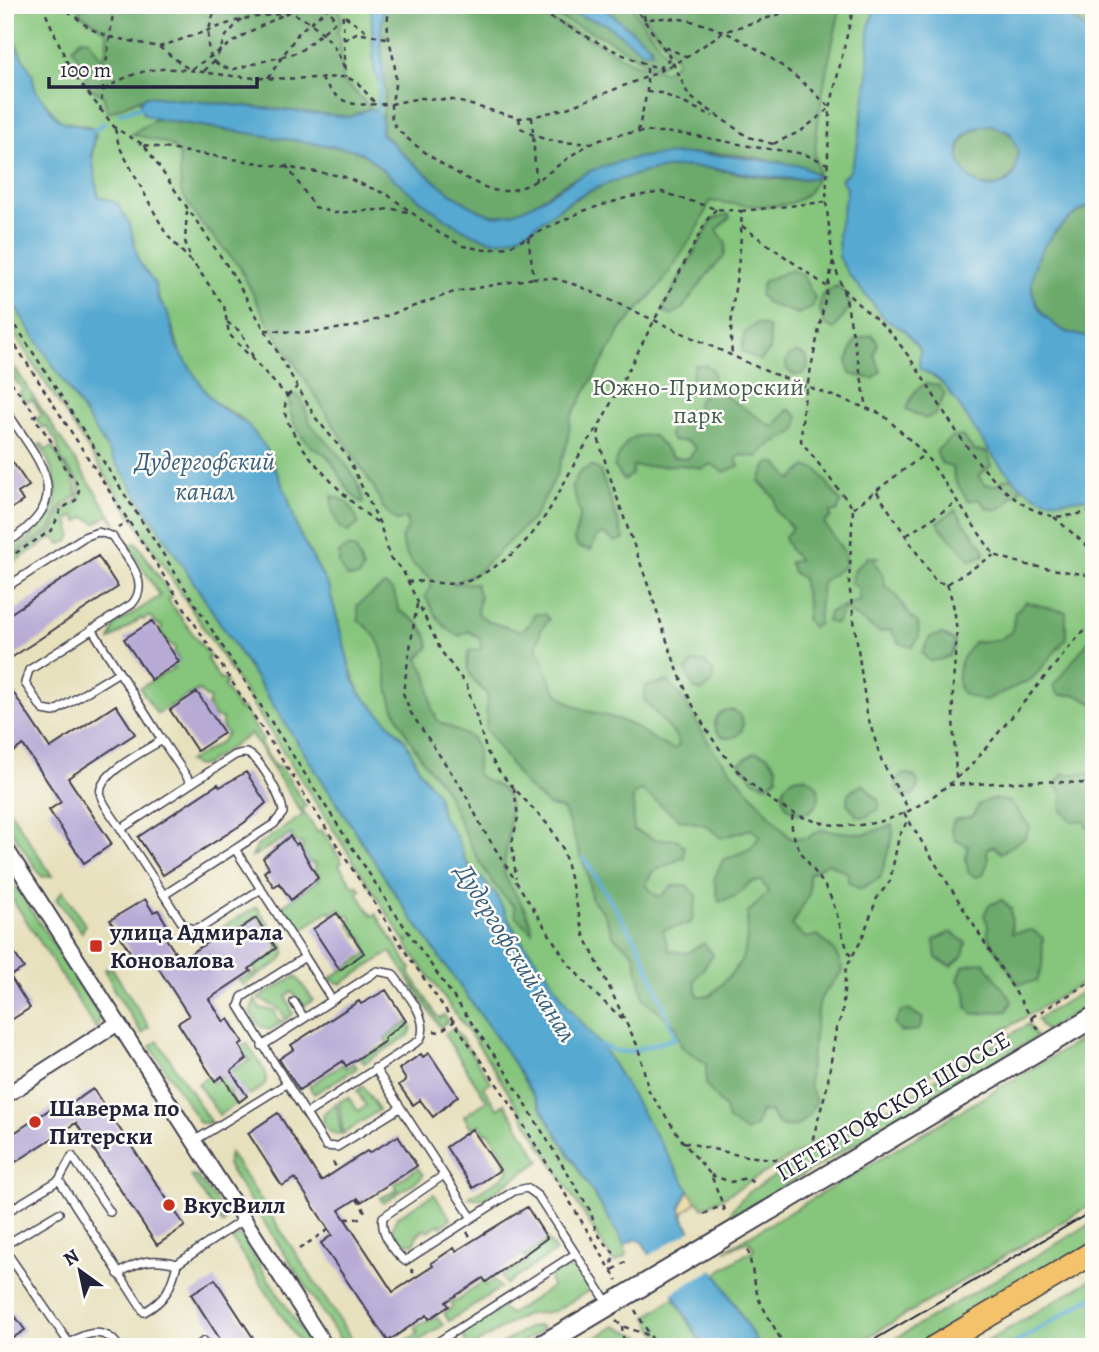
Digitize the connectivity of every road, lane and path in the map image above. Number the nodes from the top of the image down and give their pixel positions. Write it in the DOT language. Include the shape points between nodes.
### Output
graph roads {
  1 [pos="40,5"];
  2 [pos="60,5"];
  3 [pos="114,5"];
  4 [pos="218,5"];
  5 [pos="254,5"];
  6 [pos="277,5"];
  7 [pos="303,5"];
  8 [pos="321,5"];
  9 [pos="342,5"];
  10 [pos="390,5"];
  11 [pos="523,5"];
  12 [pos="633,5"];
  13 [pos="642,5"];
  14 [pos="809,5"];
  15 [pos="853,5"];
  16 [pos="1070,5"];
  17 [pos="330,6"];
  18 [pos="290,13"];
  19 [pos="324,13"];
  20 [pos="344,15"];
  21 [pos="242,19"];
  22 [pos="1094,19"];
  23 [pos="645,20"];
  24 [pos="312,22"];
  25 [pos="208,31"];
  26 [pos="324,32"];
  27 [pos="723,32"];
  28 [pos="371,34"];
  29 [pos="110,37"];
  30 [pos="385,37"];
  31 [pos="344,40"];
  32 [pos="662,46"];
  33 [pos="159,47"];
  34 [pos="219,52"];
  35 [pos="285,56"];
  36 [pos="212,57"];
  37 [pos="670,57"];
  38 [pos="687,57"];
  39 [pos="214,62"];
  40 [pos="673,63"];
  41 [pos="647,65"];
  42 [pos="345,69"];
  43 [pos="662,69"];
  44 [pos="190,71"];
  45 [pos="204,72"];
  46 [pos="346,77"];
  47 [pos="648,77"];
  48 [pos="321,78"];
  49 [pos="267,79"];
  50 [pos="104,90"];
  51 [pos="647,92"];
  52 [pos="375,103"];
  53 [pos="391,104"];
  54 [pos="830,108"];
  55 [pos="100,111"];
  56 [pos="532,117"];
  57 [pos="717,117"];
  58 [pos="519,118"];
  59 [pos="115,128"];
  60 [pos="638,132"];
  61 [pos="533,136"];
  62 [pos="592,144"];
  63 [pos="144,145"];
  64 [pos="773,146"];
  65 [pos="827,164"];
  66 [pos="286,165"];
  67 [pos="536,182"];
  68 [pos="826,201"];
  69 [pos="187,209"];
  70 [pos="716,209"];
  71 [pos="741,211"];
  72 [pos="416,214"];
  73 [pos="742,226"];
  74 [pos="528,237"];
  75 [pos="833,261"];
  76 [pos="192,263"];
  77 [pos="534,278"];
  78 [pos="826,286"];
  79 [pos="842,286"];
  80 [pos="5,309"];
  81 [pos="651,320"];
  82 [pos="227,322"];
  83 [pos="5,329"];
  84 [pos="265,330"];
  85 [pos="732,354"];
  86 [pos="253,357"];
  87 [pos="5,363"];
  88 [pos="13,385"];
  89 [pos="298,386"];
  90 [pos="807,387"];
  91 [pos="5,390"];
  92 [pos="287,396"];
  93 [pos="27,407"];
  94 [pos="867,407"];
  95 [pos="5,410"];
  96 [pos="20,411"];
  97 [pos="34,417"];
  98 [pos="27,421"];
  99 [pos="600,424"];
  100 [pos="54,445"];
  101 [pos="925,454"];
  102 [pos="877,492"];
  103 [pos="958,502"];
  104 [pos="853,508"];
  105 [pos="1094,511"];
  106 [pos="1053,516"];
  107 [pos="129,521"];
  108 [pos="380,524"];
  109 [pos="121,526"];
  110 [pos="907,535"];
  111 [pos="5,544"];
  112 [pos="1094,552"];
  113 [pos="994,555"];
  114 [pos="1094,576"];
  115 [pos="407,582"];
  116 [pos="947,584"];
  117 [pos="5,588"];
  118 [pos="417,604"];
  119 [pos="1094,623"];
  120 [pos="92,629"];
  121 [pos="119,672"];
  122 [pos="162,740"];
  123 [pos="956,778"];
  124 [pos="191,783"];
  125 [pos="1094,784"];
  126 [pos="948,785"];
  127 [pos="514,788"];
  128 [pos="909,810"];
  129 [pos="904,813"];
  130 [pos="793,815"];
  131 [pos="908,820"];
  132 [pos="121,829"];
  133 [pos="5,847"];
  134 [pos="235,849"];
  135 [pos="517,881"];
  136 [pos="261,890"];
  137 [pos="164,895"];
  138 [pos="305,957"];
  139 [pos="851,957"];
  140 [pos="1094,980"];
  141 [pos="332,1000"];
  142 [pos="294,1002"];
  143 [pos="1094,1017"];
  144 [pos="304,1018"];
  145 [pos="455,1021"];
  146 [pos="627,1022"];
  147 [pos="118,1023"];
  148 [pos="439,1032"];
  149 [pos="262,1046"];
  150 [pos="376,1068"];
  151 [pos="286,1084"];
  152 [pos="5,1096"];
  153 [pos="400,1108"];
  154 [pos="306,1114"];
  155 [pos="194,1141"];
  156 [pos="683,1142"];
  157 [pos="810,1149"];
  158 [pos="790,1161"];
  159 [pos="334,1162"];
  160 [pos="338,1170"];
  161 [pos="444,1175"];
  162 [pos="711,1175"];
  163 [pos="59,1180"];
  164 [pos="754,1183"];
  165 [pos="357,1199"];
  166 [pos="725,1210"];
  167 [pos="110,1212"];
  168 [pos="5,1213"];
  169 [pos="59,1213"];
  170 [pos="704,1214"];
  171 [pos="367,1215"];
  172 [pos="362,1218"];
  173 [pos="472,1218"];
  174 [pos="721,1218"];
  175 [pos="244,1219"];
  176 [pos="345,1219"];
  177 [pos="328,1230"];
  178 [pos="465,1230"];
  179 [pos="596,1232"];
  180 [pos="591,1234"];
  181 [pos="473,1241"];
  182 [pos="5,1248"];
  183 [pos="299,1250"];
  184 [pos="748,1250"];
  185 [pos="1094,1252"];
  186 [pos="575,1254"];
  187 [pos="628,1260"];
  188 [pos="177,1264"];
  189 [pos="409,1266"];
  190 [pos="612,1270"];
  191 [pos="1094,1270"];
  192 [pos="118,1274"];
  193 [pos="416,1277"];
  194 [pos="617,1280"];
  195 [pos="635,1310"];
  196 [pos="613,1313"];
  197 [pos="622,1326"];
  198 [pos="651,1336"];
  199 [pos="66,1345"];
  200 [pos="119,1347"];
  201 [pos="196,1347"];
  202 [pos="208,1347"];
  203 [pos="326,1347"];
  204 [pos="430,1347"];
  205 [pos="540,1347"];
  206 [pos="624,1347"];
  207 [pos="657,1347"];
  208 [pos="785,1347"];
  209 [pos="935,1347"];
  210 [pos="964,1347"];
  1 -- 55 [label="path" via="71,71"];
  2 -- 29 [label="path" via="91,29"];
  3 -- 29 [label="path"];
  4 -- 25 [label="path"];
  5 -- 21 [label="path"];
  6 -- 18 [label="path"];
  7 -- 18 [label="path"];
  8 -- 19 [label="path"];
  9 -- 20 [label="path"];
  10 -- 30 [label="path"];
  11 -- 41 [label="path"];
  12 -- 23 [label="path"];
  13 -- 23 [label="path"];
  14 -- 27 [label="path"];
  15 -- 54 [label="path"];
  16 -- 22 [label="path"];
  17 -- 19 [label="path"];
  17 -- 26 [label="path" via="335,22"];
  18 -- 21 [label="path"];
  18 -- 24 [label="path"];
  18 -- 34 [label="path"];
  19 -- 24 [label="path"];
  20 -- 28 [label="path"];
  20 -- 31 [label="path"];
  21 -- 25 [label="path"];
  21 -- 34 [label="path"];
  23 -- 27 [label="path" via="671,18"];
  23 -- 32 [label="path"];
  24 -- 26 [label="path"];
  24 -- 35 [label="path" via="299,32"];
  25 -- 33 [label="path"];
  25 -- 36 [label="path"];
  26 -- 35 [label="path" via="309,46"];
  26 -- 42 [label="path"];
  27 -- 38 [label="path"];
  27 -- 54 [label="path" via="785,66"];
  28 -- 30 [label="path"];
  28 -- 31 [label="path" via="356,33"];
  29 -- 33 [label="path"];
  29 -- 50 [label="path"];
  30 -- 53 [label="path" via="394,51 397,70"];
  31 -- 42 [label="path"];
  32 -- 37 [label="path"];
  32 -- 38 [label="path"];
  33 -- 44 [label="path"];
  34 -- 36 [label="path"];
  34 -- 39 [label="path"];
  35 -- 39 [label="path" via="234,69"];
  35 -- 49 [label="path"];
  36 -- 39 [label="path"];
  36 -- 44 [label="path"];
  37 -- 40 [label="path"];
  37 -- 43 [label="path"];
  38 -- 40 [label="path"];
  39 -- 45 [label="path"];
  40 -- 43 [label="path"];
  40 -- 57 [label="path" via="689,96"];
  41 -- 43 [label="path"];
  41 -- 47 [label="path"];
  42 -- 46 [label="path"];
  43 -- 47 [label="path"];
  44 -- 45 [label="path"];
  44 -- 50 [label="path" via="140,70"];
  45 -- 49 [label="path"];
  46 -- 48 [label="path"];
  46 -- 52 [label="path" via="357,82"];
  47 -- 51 [label="path"];
  47 -- 56 [label="path"];
  48 -- 49 [label="path"];
  48 -- 52 [label="path" via="352,105"];
  50 -- 55 [label="path"];
  51 -- 57 [label="path" via="661,93"];
  51 -- 60 [label="path"];
  52 -- 53 [label="path"];
  53 -- 58 [label="path" via="420,98 453,100"];
  53 -- 67 [label="path" via="395,126 436,159 483,187 500,192"];
  54 -- 64 [label="path"];
  54 -- 65 [label="path"];
  55 -- 59 [label="path"];
  56 -- 58 [label="path"];
  56 -- 61 [label="path"];
  57 -- 64 [label="path" via="748,137"];
  58 -- 61 [label="path" via="521,128"];
  59 -- 63 [label="path"];
  59 -- 76 [label="path" via="119,146 159,220"];
  60 -- 62 [label="path"];
  60 -- 64 [label="path"];
  61 -- 62 [label="path"];
  61 -- 67 [label="path"];
  62 -- 67 [label="path"];
  63 -- 66 [label="path"];
  63 -- 69 [label="path"];
  64 -- 65 [label="path" via="802,151"];
  65 -- 68 [label="path"];
  66 -- 72 [label="path" via="368,185"];
  66 -- 72 [label="path" via="315,208 334,213 393,209"];
  68 -- 71 [label="path"];
  68 -- 75 [label="path"];
  69 -- 76 [label="path" via="185,241"];
  69 -- 84 [label="path"];
  70 -- 71 [label="path"];
  70 -- 74 [label="path" via="662,192 583,211"];
  70 -- 81 [label="path"];
  71 -- 73 [label="path"];
  72 -- 74 [label="path" via="463,246 485,250 508,247"];
  73 -- 78 [label="path"];
  73 -- 85 [label="path" via="729,323"];
  74 -- 77 [label="path"];
  75 -- 78 [label="path"];
  75 -- 79 [label="path"];
  76 -- 82 [label="path" via="224,306"];
  77 -- 81 [label="path" via="579,286"];
  77 -- 84 [label="path" via="454,292 358,326 306,333"];
  78 -- 90 [label="path"];
  79 -- 94 [label="path"];
  79 -- 106 [label="path" via="854,303 893,335 1001,488 1012,499"];
  80 -- 179 [label="path" via="390,906 506,1072 591,1212"];
  81 -- 85 [label="path"];
  81 -- 99 [label="path"];
  82 -- 86 [label="path" via="241,332"];
  82 -- 86 [label="path" via="229,334"];
  83 -- 107 [label="path"];
  84 -- 89 [label="path"];
  85 -- 90 [label="path"];
  86 -- 92 [label="path"];
  87 -- 88 [label="path"];
  88 -- 91 [label="path"];
  88 -- 93 [label="path"];
  89 -- 92 [label="path"];
  89 -- 108 [label="path" via="331,440 347,456"];
  90 -- 94 [label="path"];
  90 -- 104 [label="path" via="801,441"];
  92 -- 108 [label="path" via="284,410 300,443 359,512"];
  93 -- 96 [label="path"];
  93 -- 97 [label="path" via="30,405"];
  94 -- 101 [label="path" via="882,414"];
  95 -- 111 [label="lane" via="42,468 48,489 37,520"];
  97 -- 98 [label="path"];
  97 -- 100 [label="path"];
  99 -- 115 [label="path" via="546,518 514,553 464,582"];
  99 -- 130 [label="path" via="598,436 610,475 694,709 755,789"];
  101 -- 102 [label="path"];
  101 -- 103 [label="path"];
  102 -- 104 [label="path"];
  102 -- 110 [label="path"];
  103 -- 110 [label="path"];
  103 -- 113 [label="path"];
  104 -- 128 [label="path" via="849,584 867,714 882,762"];
  105 -- 106 [label="path"];
  106 -- 112 [label="path"];
  107 -- 109 [label="path"];
  107 -- 145 [label="path" via="407,954"];
  108 -- 115 [label="path" via="390,558"];
  110 -- 116 [label="path" via="936,582"];
  113 -- 114 [label="path"];
  113 -- 116 [label="path"];
  115 -- 118 [label="path"];
  116 -- 123 [label="path" via="957,611 953,688"];
  117 -- 120 [label="lane" via="84,537 98,532 112,536 141,584 140,595"];
  118 -- 127 [label="path" via="441,651 467,686 487,752"];
  118 -- 135 [label="path" via="403,693 411,713"];
  119 -- 123 [label="path" via="983,753"];
  120 -- 121 [label="lane"];
  120 -- 121 [label="lane" via="29,670 25,683 43,710 54,712"];
  121 -- 122 [label="lane"];
  122 -- 124 [label="lane"];
  122 -- 132 [label="lane" via="108,774 101,785 100,796"];
  123 -- 126 [label="path"];
  124 -- 132 [label="lane"];
  124 -- 134 [label="lane" via="235,755 247,753 256,759 283,801 283,813"];
  125 -- 126 [label="path"];
  126 -- 128 [label="path"];
  127 -- 135 [label="path" via="518,817 512,843"];
  127 -- 146 [label="path" via="550,827 563,849 584,935"];
  128 -- 129 [label="path"];
  129 -- 130 [label="path" via="853,824"];
  129 -- 131 [label="path"];
  130 -- 139 [label="path" via="795,836 810,869 829,893"];
  131 -- 139 [label="path" via="899,836 890,881 877,898"];
  131 -- 140 [label="path" via="1032,1017"];
  132 -- 137 [label="lane"];
  133 -- 147 [label="street"];
  134 -- 136 [label="lane"];
  134 -- 137 [label="lane"];
  135 -- 146 [label="path" via="579,978"];
  136 -- 137 [label="lane" via="193,929 184,926"];
  136 -- 138 [label="lane"];
  138 -- 141 [label="lane"];
  138 -- 149 [label="lane" via="243,998 239,1006"];
  139 -- 157 [label="path" via="843,980 842,1015 835,1029 827,1087"];
  141 -- 144 [label="lane"];
  141 -- 150 [label="lane" via="377,971 393,974 416,1009 425,1030 420,1040"];
  142 -- 144 [label="lane"];
  143 -- 196 [label="street, ПЕТЕРГОФСКОЕ ШОССЕ" via="647,1283"];
  144 -- 149 [label="lane"];
  145 -- 148 [label="path"];
  145 -- 180 [label="path"];
  146 -- 156 [label="path" via="649,1091"];
  147 -- 152 [label="street"];
  147 -- 155 [label="street"];
  149 -- 151 [label="lane"];
  150 -- 153 [label="lane"];
  150 -- 154 [label="lane"];
  151 -- 154 [label="lane"];
  151 -- 155 [label="lane"];
  153 -- 154 [label="lane" via="337,1147 326,1146"];
  153 -- 161 [label="lane"];
  155 -- 175 [label="street"];
  156 -- 158 [label="path"];
  156 -- 162 [label="path"];
  159 -- 160 [label="path"];
  161 -- 173 [label="lane"];
  161 -- 173 [label="lane" via="383,1217 381,1226 399,1255 405,1261"];
  162 -- 164 [label="path"];
  162 -- 166 [label="path"];
  163 -- 167 [label="lane" via="72,1156"];
  163 -- 168 [label="lane"];
  163 -- 192 [label="lane"];
  165 -- 171 [label="path"];
  166 -- 170 [label="path" via="716,1208"];
  166 -- 174 [label="path"];
  169 -- 182 [label="lane"];
  172 -- 176 [label="path"];
  173 -- 186 [label="lane" via="514,1191 527,1188 538,1196"];
  175 -- 188 [label="lane"];
  175 -- 203 [label="street"];
  177 -- 183 [label="path"];
  178 -- 181 [label="path"];
  179 -- 180 [label="path"];
  179 -- 190 [label="path" via="613,1252"];
  180 -- 190 [label="path"];
  182 -- 199 [label="lane"];
  184 -- 208 [label="path" via="758,1298"];
  185 -- 209 [label="main road"];
  186 -- 196 [label="lane"];
  186 -- 204 [label="lane"];
  187 -- 190 [label="path"];
  188 -- 192 [label="lane" via="141,1261"];
  188 -- 192 [label="lane" via="163,1301 144,1312"];
  189 -- 193 [label="path"];
  190 -- 194 [label="path"];
  191 -- 210 [label="main road"];
  195 -- 198 [label="path"];
  196 -- 197 [label="path"];
  196 -- 205 [label="street"];
  197 -- 198 [label="path"];
  197 -- 206 [label="path"];
  198 -- 207 [label="path"];
  199 -- 200 [label="lane" via="92,1332 115,1340"];
  201 -- 202 [label="lane" via="204,1341"];
}
